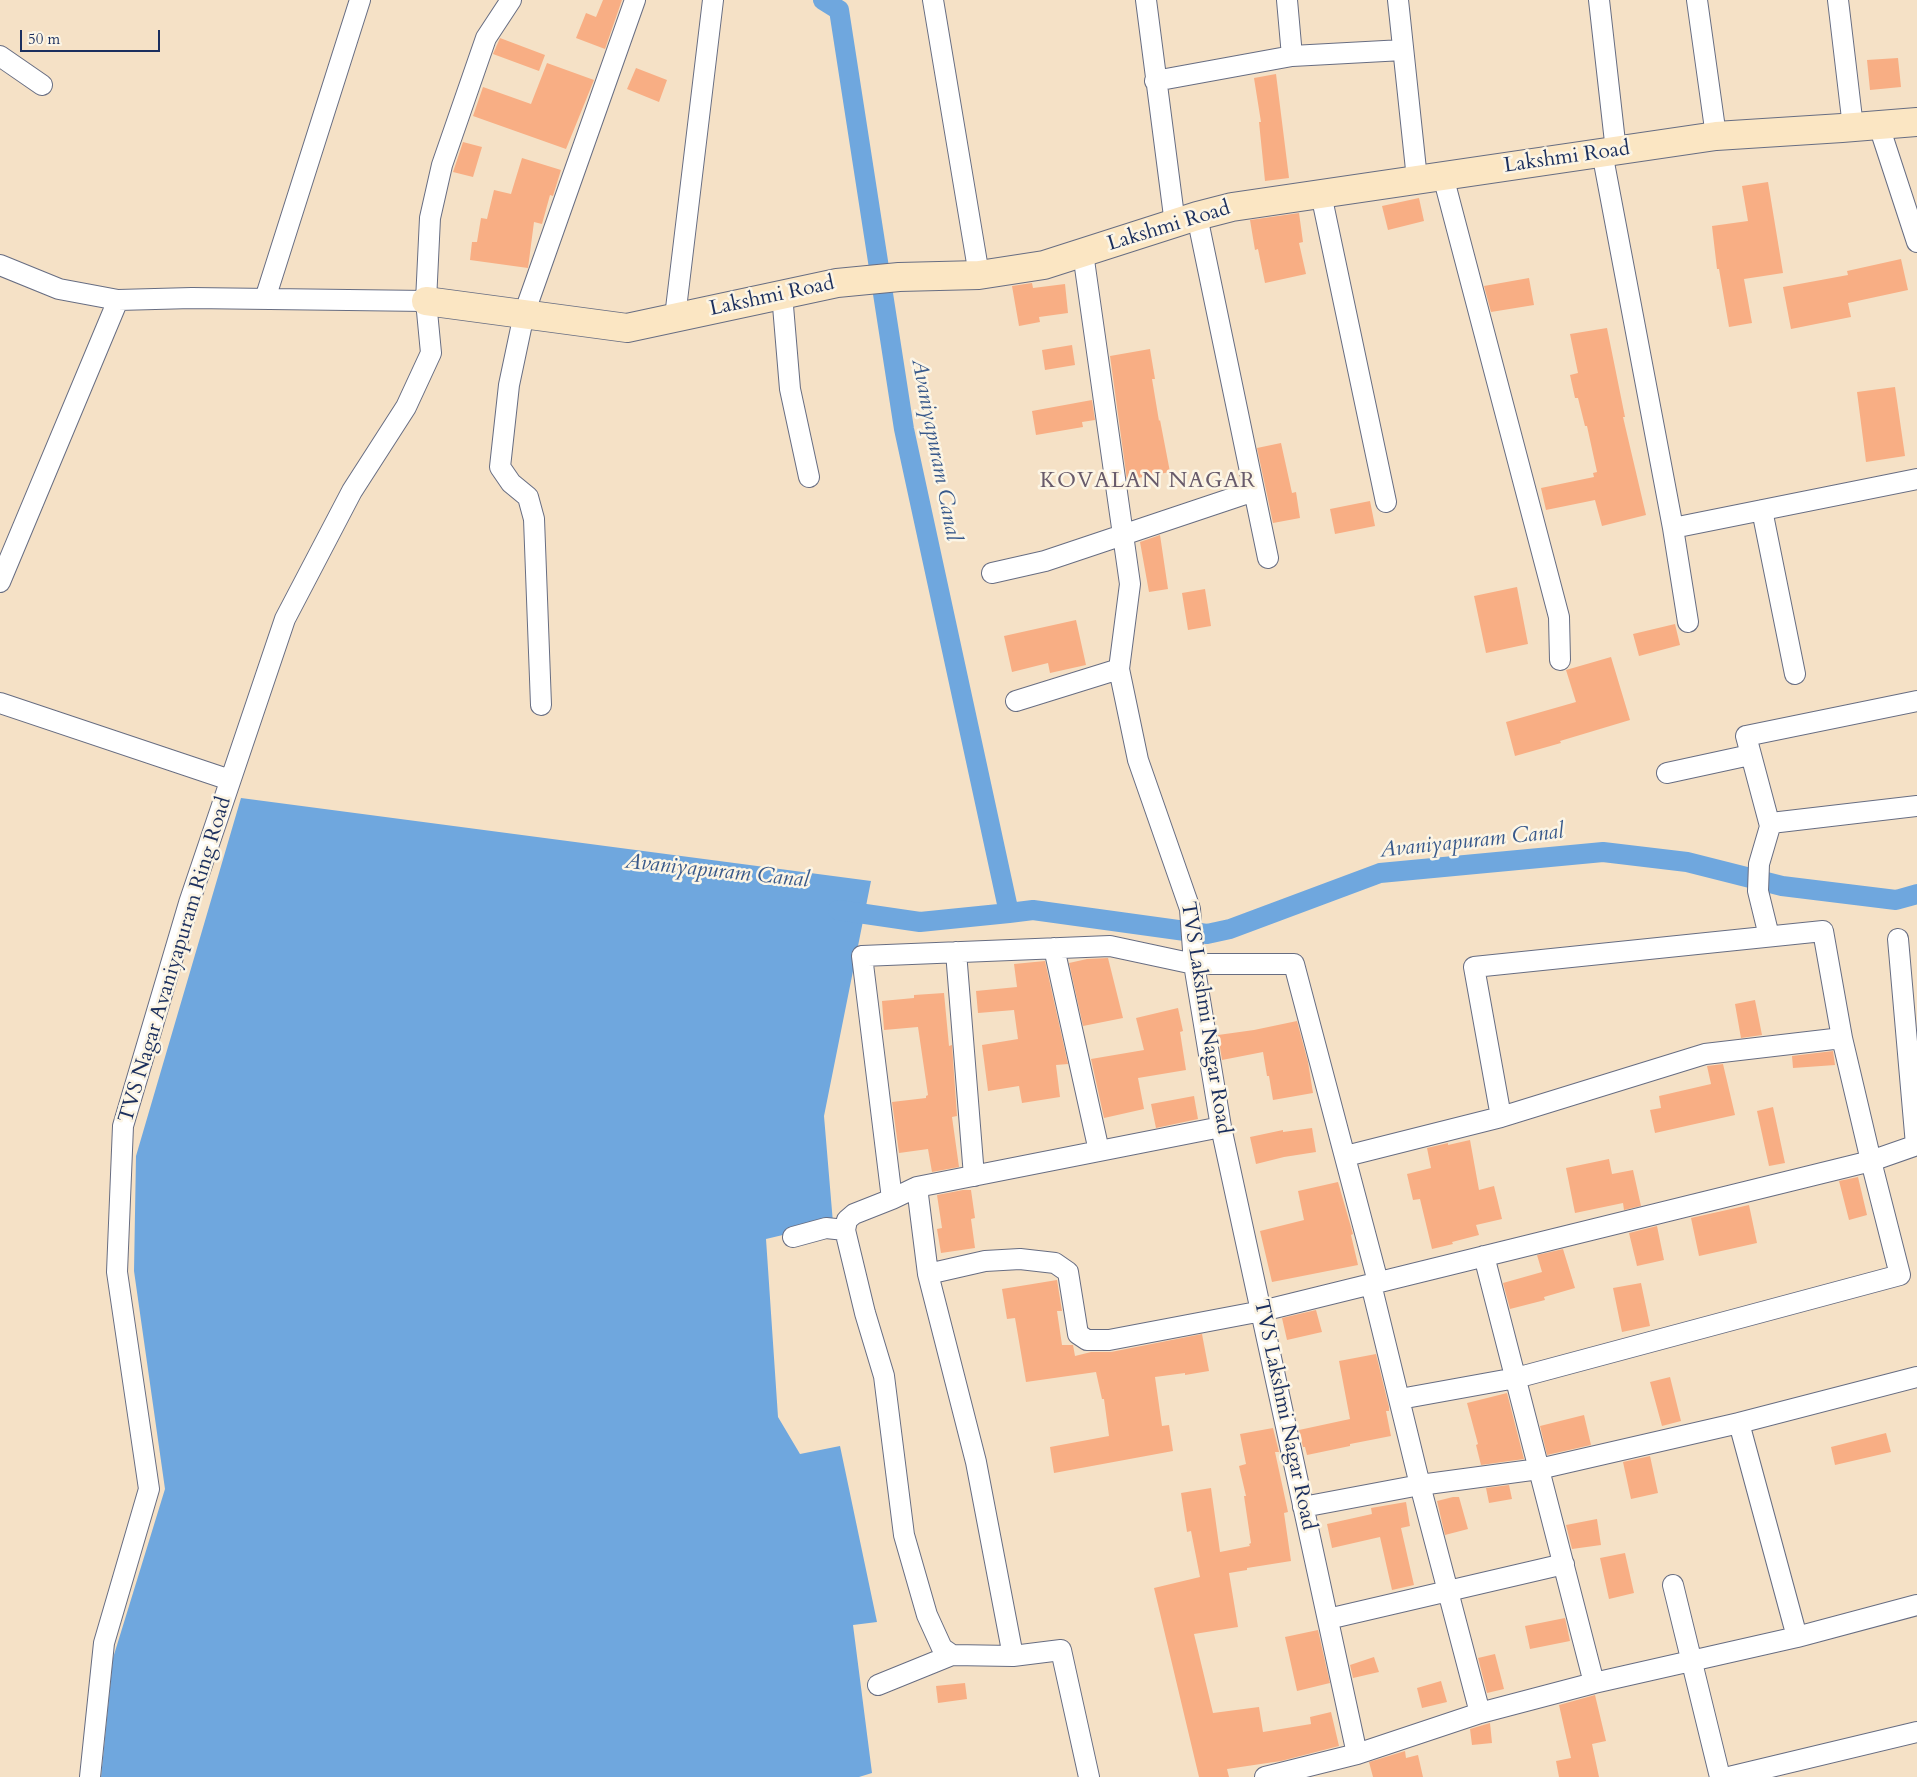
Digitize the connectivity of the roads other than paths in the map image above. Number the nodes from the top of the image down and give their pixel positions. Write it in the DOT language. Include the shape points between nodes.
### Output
graph roads {
  1 [pos="360,0"];
  2 [pos="511,0"];
  3 [pos="635,0"];
  4 [pos="712,0"];
  5 [pos="933,0"];
  6 [pos="1146,0"];
  7 [pos="1286,0"];
  8 [pos="1398,0"];
  9 [pos="1598,0"];
  10 [pos="1697,0"];
  11 [pos="1838,0"];
  12 [pos="1403,50"];
  13 [pos="0,56"];
  14 [pos="1292,56"];
  15 [pos="1156,82"];
  16 [pos="42,85"];
  17 [pos="1917,122"];
  18 [pos="1866,126"];
  19 [pos="1716,136"];
  20 [pos="1609,151"];
  21 [pos="1430,178"];
  22 [pos="1321,194"];
  23 [pos="1186,220"];
  24 [pos="1917,242"];
  25 [pos="1083,253"];
  26 [pos="1,267"];
  27 [pos="979,275"];
  28 [pos="782,294"];
  29 [pos="265,299"];
  30 [pos="118,300"];
  31 [pos="426,300"];
  32 [pos="524,314"];
  33 [pos="675,317"];
  34 [pos="809,477"];
  35 [pos="1917,479"];
  36 [pos="1254,491"];
  37 [pos="1386,502"];
  38 [pos="1762,510"];
  39 [pos="1672,528"];
  40 [pos="1123,534"];
  41 [pos="1268,558"];
  42 [pos="992,573"];
  43 [pos="0,582"];
  44 [pos="1688,622"];
  45 [pos="1560,660"];
  46 [pos="1119,669"];
  47 [pos="1795,674"];
  48 [pos="1016,701"];
  49 [pos="1917,701"];
  50 [pos="0,703"];
  51 [pos="541,705"];
  52 [pos="1750,755"];
  53 [pos="1667,773"];
  54 [pos="230,780"];
  55 [pos="1917,806"];
  56 [pos="1770,826"];
  57 [pos="1769,936"];
  58 [pos="1898,939"];
  59 [pos="1054,948"];
  60 [pos="956,952"];
  61 [pos="1194,964"];
  62 [pos="1842,1038"];
  63 [pos="1502,1117"];
  64 [pos="1222,1127"];
  65 [pos="1917,1145"];
  66 [pos="1099,1151"];
  67 [pos="1346,1156"];
  68 [pos="1871,1161"];
  69 [pos="974,1176"];
  70 [pos="917,1187"];
  71 [pos="892,1199"];
  72 [pos="845,1230"];
  73 [pos="794,1237"];
  74 [pos="1484,1256"];
  75 [pos="928,1274"];
  76 [pos="1375,1283"];
  77 [pos="1262,1311"];
  78 [pos="1917,1377"];
  79 [pos="1516,1378"];
  80 [pos="1400,1398"];
  81 [pos="1738,1423"];
  82 [pos="1539,1469"];
  83 [pos="1420,1485"];
  84 [pos="1304,1507"];
  85 [pos="1564,1564"];
  86 [pos="1673,1585"];
  87 [pos="1448,1590"];
  88 [pos="1917,1605"];
  89 [pos="1328,1619"];
  90 [pos="1797,1637"];
  91 [pos="952,1655"];
  92 [pos="1013,1656"];
  93 [pos="1693,1661"];
  94 [pos="1594,1683"];
  95 [pos="878,1684"];
  96 [pos="1480,1713"];
  97 [pos="1917,1732"];
  98 [pos="1357,1754"];
  99 [pos="90,1777"];
  100 [pos="1089,1777"];
  101 [pos="1265,1777"];
  102 [pos="1720,1777"];
  103 [pos="1729,1777"];
  1 -- 29 [label="street"];
  2 -- 31 [label="street, TVS Nagar Avaniyapuram Ring Road" via="486,38 442,165 430,218"];
  3 -- 32 [label="street"];
  4 -- 33 [label="street"];
  5 -- 27 [label="street"];
  6 -- 15 [label="street"];
  7 -- 14 [label="street"];
  8 -- 12 [label="street"];
  9 -- 20 [label="street"];
  10 -- 19 [label="street"];
  11 -- 18 [label="street"];
  12 -- 14 [label="street"];
  12 -- 21 [label="street"];
  13 -- 16 [label="street"];
  14 -- 15 [label="street"];
  15 -- 23 [label="street"];
  17 -- 18 [label="street, Lakshmi Road"];
  18 -- 19 [label="street, Lakshmi Road"];
  18 -- 24 [label="street"];
  19 -- 20 [label="street, Lakshmi Road"];
  20 -- 21 [label="street, Lakshmi Road"];
  20 -- 39 [label="street"];
  21 -- 22 [label="street, Lakshmi Road"];
  21 -- 45 [label="street" via="1559,617"];
  22 -- 23 [label="street, Lakshmi Road" via="1232,207"];
  22 -- 37 [label="street"];
  23 -- 25 [label="street, Lakshmi Road"];
  23 -- 36 [label="street"];
  25 -- 27 [label="street, Lakshmi Road" via="1044,265"];
  25 -- 40 [label="street, TVS Lakshmi Nagar Road"];
  26 -- 30 [label="street" via="59,289"];
  27 -- 28 [label="street, Lakshmi Road" via="899,277 837,283"];
  28 -- 33 [label="street, Lakshmi Road"];
  28 -- 34 [label="street" via="790,389"];
  29 -- 30 [label="street"];
  29 -- 31 [label="street"];
  30 -- 43 [label="street"];
  31 -- 32 [label="street, Lakshmi Road"];
  31 -- 54 [label="street, TVS Nagar Avaniyapuram Ring Road" via="431,353 406,407 352,491 284,619"];
  32 -- 33 [label="street, Lakshmi Road" via="627,328"];
  32 -- 51 [label="street" via="509,385 500,468 511,484 528,497 534,519"];
  35 -- 38 [label="street"];
  36 -- 40 [label="street"];
  36 -- 41 [label="street"];
  38 -- 39 [label="street"];
  38 -- 47 [label="street"];
  39 -- 44 [label="street"];
  40 -- 42 [label="street" via="1045,561"];
  40 -- 46 [label="street, TVS Lakshmi Nagar Road" via="1130,584"];
  46 -- 48 [label="street"];
  46 -- 61 [label="street, TVS Lakshmi Nagar Road" via="1138,760 1190,909"];
  49 -- 52 [label="street" via="1746,736"];
  50 -- 54 [label="street"];
  52 -- 53 [label="street"];
  52 -- 56 [label="street"];
  54 -- 99 [label="street, TVS Nagar Avaniyapuram Ring Road" via="189,904 124,1126 117,1272 149,1489 104,1643"];
  55 -- 56 [label="street" via="1771,823"];
  56 -- 57 [label="street" via="1759,864 1758,892"];
  57 -- 62 [label="street" via="1822,931"];
  57 -- 63 [label="street" via="1474,967"];
  58 -- 65 [label="street"];
  59 -- 60 [label="street"];
  59 -- 61 [label="street" via="1110,946"];
  59 -- 66 [label="street"];
  60 -- 69 [label="street"];
  60 -- 71 [label="street" via="862,956"];
  61 -- 64 [label="street, TVS Lakshmi Nagar Road"];
  61 -- 67 [label="street" via="1294,964"];
  62 -- 63 [label="street" via="1705,1054"];
  62 -- 68 [label="street"];
  63 -- 67 [label="street"];
  64 -- 66 [label="street"];
  64 -- 77 [label="street, TVS Lakshmi Nagar Road"];
  65 -- 68 [label="street"];
  66 -- 69 [label="street"];
  67 -- 76 [label="street"];
  68 -- 74 [label="street"];
  68 -- 79 [label="street" via="1900,1275"];
  69 -- 70 [label="street"];
  70 -- 71 [label="street"];
  70 -- 75 [label="street"];
  71 -- 72 [label="street" via="854,1214 847,1220"];
  72 -- 73 [label="street" via="826,1228"];
  72 -- 91 [label="street" via="884,1376 904,1535 928,1614 942,1648"];
  74 -- 76 [label="street"];
  74 -- 79 [label="street"];
  75 -- 77 [label="street" via="985,1261 1020,1259 1055,1263 1068,1272 1078,1334 1087,1340 1108,1340"];
  75 -- 92 [label="street" via="976,1462"];
  76 -- 77 [label="street"];
  76 -- 80 [label="street"];
  77 -- 84 [label="street, TVS Lakshmi Nagar Road"];
  78 -- 81 [label="street"];
  79 -- 80 [label="street"];
  79 -- 82 [label="street"];
  80 -- 83 [label="street"];
  81 -- 82 [label="street"];
  81 -- 90 [label="street"];
  82 -- 83 [label="street"];
  82 -- 85 [label="street"];
  83 -- 84 [label="street"];
  83 -- 87 [label="street"];
  84 -- 89 [label="street, TVS Lakshmi Nagar Road"];
  85 -- 87 [label="street"];
  85 -- 94 [label="street"];
  86 -- 93 [label="street"];
  87 -- 89 [label="street"];
  87 -- 96 [label="street"];
  88 -- 90 [label="street"];
  89 -- 98 [label="street, TVS Lakshmi Nagar Road"];
  90 -- 93 [label="street"];
  91 -- 92 [label="street"];
  91 -- 95 [label="street"];
  92 -- 100 [label="street" via="1061,1650"];
  93 -- 94 [label="street"];
  93 -- 102 [label="street"];
  94 -- 96 [label="street"];
  96 -- 98 [label="street"];
  97 -- 103 [label="street"];
  98 -- 101 [label="street"];
}
